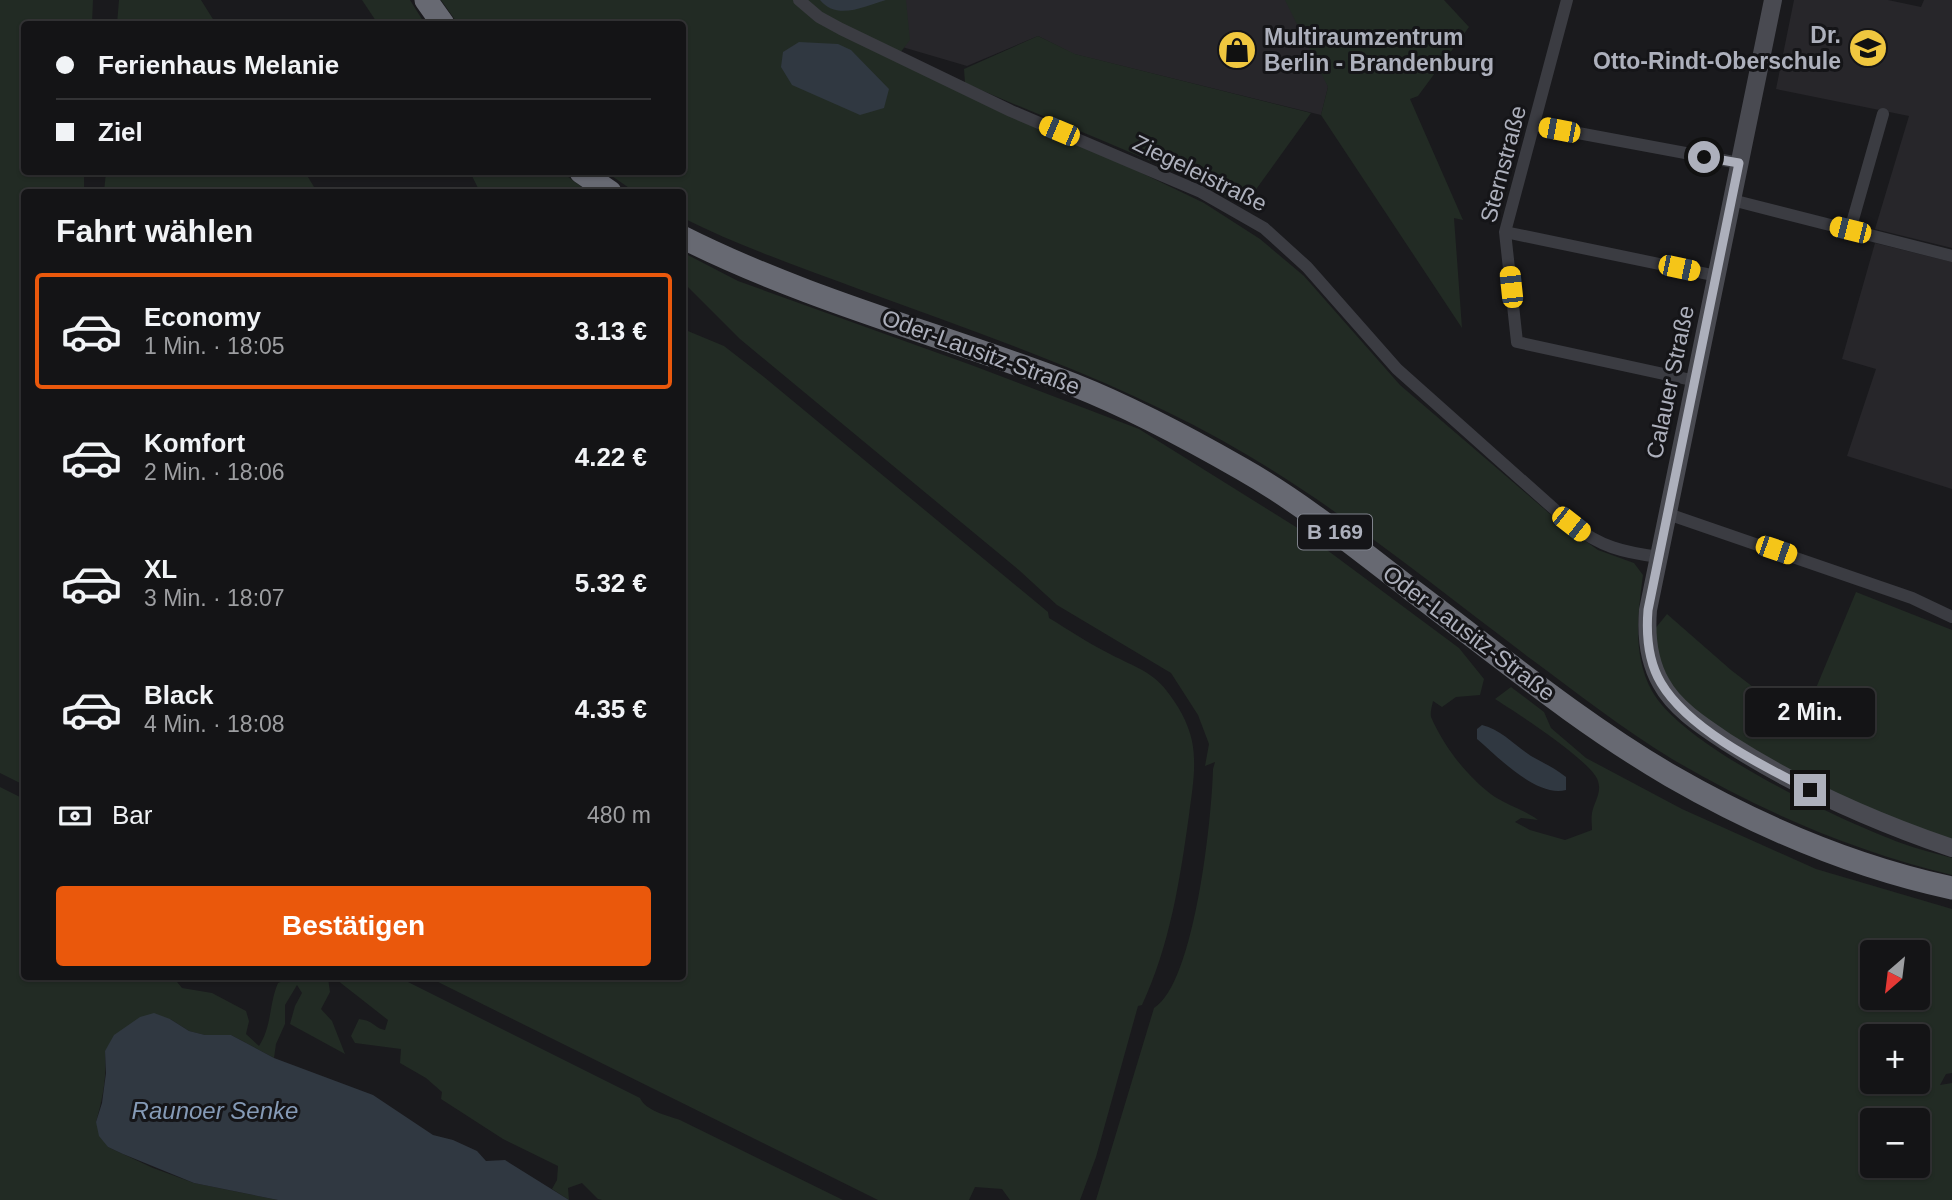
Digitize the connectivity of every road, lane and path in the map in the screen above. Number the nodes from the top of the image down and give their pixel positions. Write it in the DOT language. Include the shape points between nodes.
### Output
graph roads {
  1 [pos="426,0"];
  2 [pos="799,0"];
  3 [pos="1567,0"];
  4 [pos="1769,1"];
  5 [pos="441,21"];
  6 [pos="1883,114"];
  7 [pos="1535,125"];
  8 [pos="1739,163"];
  9 [pos="586,175"];
  10 [pos="606,189"];
  11 [pos="1732,200"];
  12 [pos="1850,230"];
  13 [pos="1505,232"];
  14 [pos="686,239"];
  15 [pos="1952,256"];
  16 [pos="1717,276"];
  17 [pos="1696,381"];
  18 [pos="1668,514"];
  19 [pos="1659,557"];
  20 [pos="1952,617"];
  21 [pos="1952,848"];
  22 [pos="1952,888"];
  1 -- 5 [label="highway"];
  2 -- 19 [label="street, Ziegeleistraße" via="841,29 1011,111 1201,192 1264,228 1307,267 1398,369 1571,524 1600,544"];
  3 -- 7 [label="street, Sternstraße"];
  4 -- 8 [label="street, Calauer Straße"];
  6 -- 12 [label="street"];
  7 -- 8 [label="street"];
  7 -- 13 [label="street, Sternstraße"];
  8 -- 11 [label="street, Calauer Straße"];
  9 -- 10 [label="highway"];
  11 -- 12 [label="street"];
  11 -- 16 [label="street, Calauer Straße"];
  12 -- 15 [label="street"];
  13 -- 16 [label="street"];
  13 -- 17 [label="street, Sternstraße" via="1517,342"];
  14 -- 22 [label="highway, Oder-Lausitz-Straße / B 169" via="781,281 1065,382 1147,417 1256,478 1589,723 1670,775 1756,821 1835,854"];
  16 -- 17 [label="street, Calauer Straße"];
  17 -- 18 [label="street, Calauer Straße"];
  18 -- 19 [label="street, Calauer Straße"];
  18 -- 20 [label="street" via="1912,598"];
  19 -- 21 [label="street, Calauer Straße" via="1648,610 1648,647 1665,689 1690,716 1792,780 1890,826"];
}
